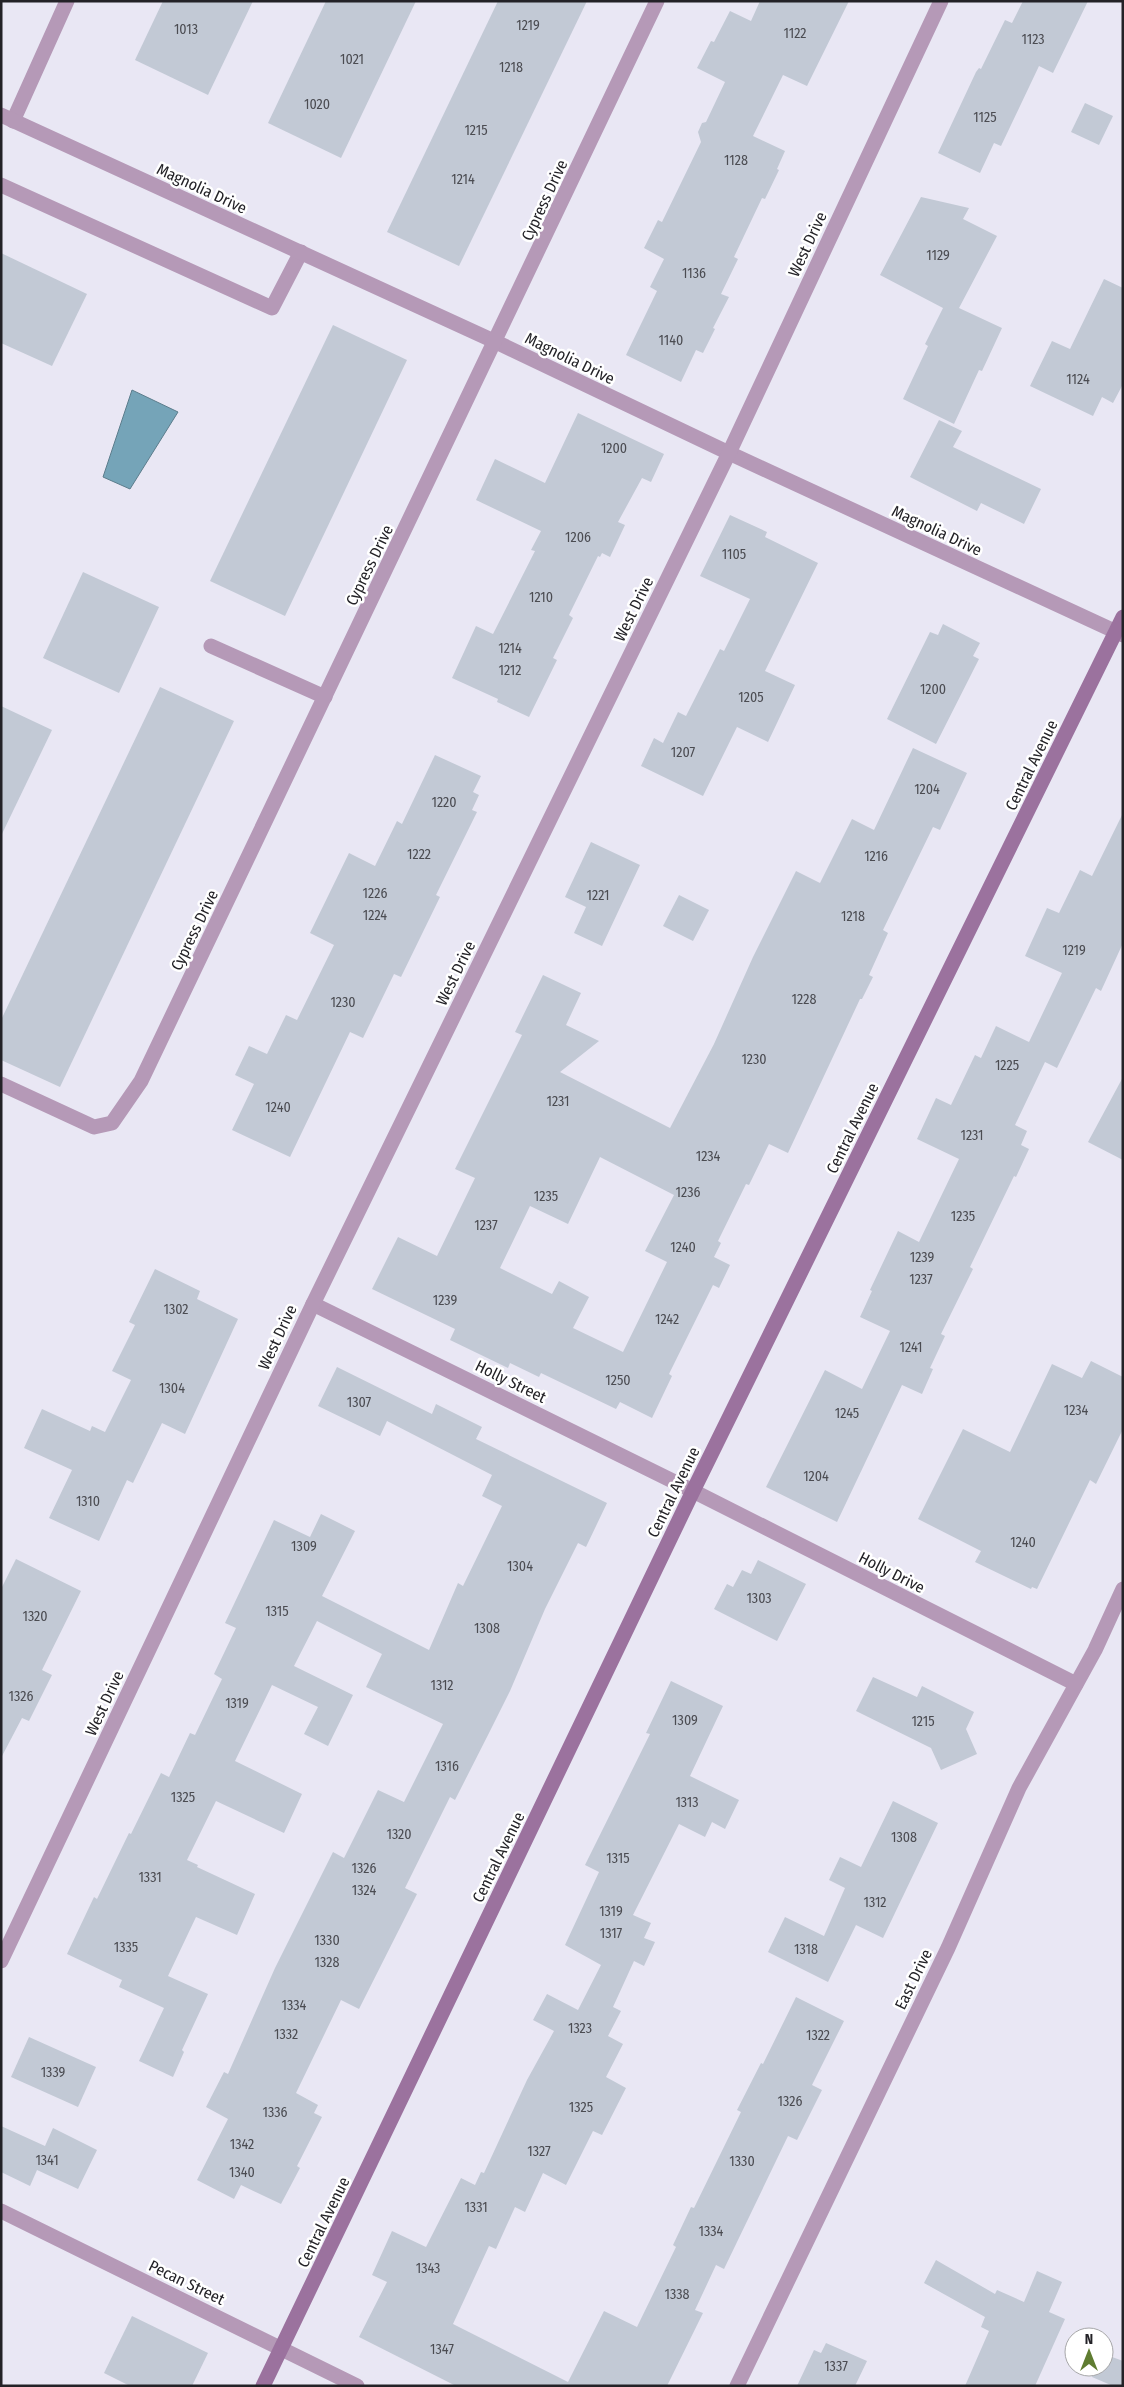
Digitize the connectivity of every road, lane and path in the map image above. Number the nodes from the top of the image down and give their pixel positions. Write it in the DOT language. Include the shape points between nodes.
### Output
graph roads {
  1 [pos="67,1"];
  2 [pos="657,1"];
  3 [pos="941,1"];
  4 [pos="7,118"];
  5 [pos="1,185"];
  6 [pos="301,252"];
  7 [pos="496,342"];
  8 [pos="729,453"];
  9 [pos="1123,617"];
  10 [pos="1119,633"];
  11 [pos="211,646"];
  12 [pos="325,698"];
  13 [pos="1,1084"];
  14 [pos="313,1304"];
  15 [pos="693,1491"];
  16 [pos="1123,1589"];
  17 [pos="1076,1684"];
  18 [pos="1,1961"];
  19 [pos="1,2211"];
  20 [pos="281,2348"];
  21 [pos="263,2386"];
  22 [pos="357,2386"];
  23 [pos="737,2386"];
  1 -- 4 [label="street"];
  2 -- 7 [label="street, Cypress Drive"];
  3 -- 8 [label="street, West Drive"];
  4 -- 6 [label="street, Magnolia Drive"];
  5 -- 6 [label="street" via="272,308"];
  6 -- 7 [label="street, Magnolia Drive"];
  7 -- 8 [label="street, Magnolia Drive"];
  7 -- 12 [label="street, Cypress Drive"];
  8 -- 10 [label="street, Magnolia Drive"];
  8 -- 14 [label="street, West Drive"];
  9 -- 10 [label="street, Central Avenue"];
  10 -- 15 [label="street, Central Avenue"];
  11 -- 12 [label="street"];
  12 -- 13 [label="street, Cypress Drive" via="141,1081 112,1123 94,1127"];
  14 -- 15 [label="street, Holly Street"];
  14 -- 18 [label="street, West Drive"];
  15 -- 17 [label="street, Holly Drive"];
  15 -- 20 [label="street, Central Avenue"];
  16 -- 17 [label="street, East Drive"];
  17 -- 23 [label="street, East Drive" via="1019,1788 948,1948"];
  19 -- 20 [label="street, Pecan Street"];
  20 -- 21 [label="street, Central Avenue"];
  20 -- 22 [label="street, Pecan Street"];
}
